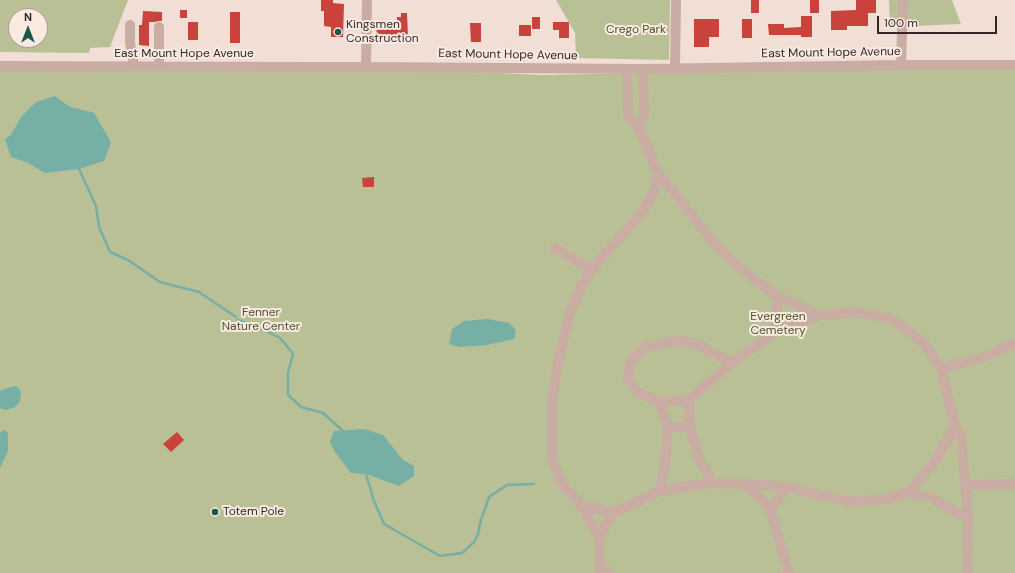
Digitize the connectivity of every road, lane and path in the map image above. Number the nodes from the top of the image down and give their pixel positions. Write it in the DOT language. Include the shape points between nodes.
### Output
graph roads {
  1 [pos="367,0"];
  2 [pos="676,0"];
  3 [pos="903,0"];
  4 [pos="130,25"];
  5 [pos="159,27"];
  6 [pos="901,65"];
  7 [pos="1015,65"];
  8 [pos="0,66"];
  9 [pos="134,66"];
  10 [pos="159,66"];
  11 [pos="366,66"];
  12 [pos="627,69"];
  13 [pos="675,69"];
  14 [pos="643,70"];
  15 [pos="639,128"];
  16 [pos="658,174"];
  17 [pos="555,248"];
  18 [pos="591,270"];
  19 [pos="778,298"];
  20 [pos="819,315"];
  21 [pos="775,332"];
  22 [pos="1015,343"];
  23 [pos="732,364"];
  24 [pos="941,369"];
  25 [pos="689,400"];
  26 [pos="659,402"];
  27 [pos="955,426"];
  28 [pos="668,427"];
  29 [pos="690,427"];
  30 [pos="711,483"];
  31 [pos="747,484"];
  32 [pos="1015,484"];
  33 [pos="966,485"];
  34 [pos="787,487"];
  35 [pos="660,491"];
  36 [pos="910,491"];
  37 [pos="581,505"];
  38 [pos="770,510"];
  39 [pos="614,512"];
  40 [pos="968,514"];
  41 [pos="599,538"];
  42 [pos="599,569"];
  43 [pos="965,571"];
  44 [pos="608,573"];
  45 [pos="789,573"];
  1 -- 11 [label="street"];
  2 -- 13 [label="street"];
  3 -- 6 [label="street"];
  4 -- 9 [label="street"];
  5 -- 10 [label="street"];
  6 -- 7 [label="street, East Mount Hope Avenue"];
  6 -- 13 [label="street, East Mount Hope Avenue"];
  8 -- 9 [label="street, East Mount Hope Avenue"];
  9 -- 10 [label="street, East Mount Hope Avenue"];
  10 -- 11 [label="street, East Mount Hope Avenue"];
  11 -- 12 [label="street, East Mount Hope Avenue"];
  12 -- 14 [label="street, East Mount Hope Avenue"];
  12 -- 15 [label="street" via="628,116"];
  13 -- 14 [label="street, East Mount Hope Avenue"];
  14 -- 15 [label="street" via="644,115"];
  15 -- 16 [label="street"];
  16 -- 18 [label="street" via="653,194 641,214"];
  16 -- 19 [label="street" via="710,239 741,269"];
  17 -- 18 [label="street"];
  18 -- 37 [label="street" via="570,313 552,400 552,458 562,484"];
  19 -- 20 [label="street"];
  19 -- 21 [label="street"];
  20 -- 21 [label="street"];
  20 -- 24 [label="street" via="856,312 891,319 924,343"];
  21 -- 23 [label="street"];
  22 -- 24 [label="street" via="984,357"];
  23 -- 25 [label="street"];
  23 -- 26 [label="street" via="697,344 676,341 646,347 631,360 628,378 636,391"];
  24 -- 27 [label="street"];
  25 -- 26 [label="street"];
  25 -- 29 [label="street"];
  26 -- 28 [label="street"];
  27 -- 33 [label="street" via="961,437"];
  27 -- 36 [label="street" via="937,459"];
  28 -- 29 [label="street"];
  28 -- 35 [label="street"];
  29 -- 30 [label="street" via="700,461 709,474"];
  30 -- 31 [label="street"];
  30 -- 35 [label="street"];
  31 -- 34 [label="street"];
  31 -- 38 [label="street"];
  32 -- 33 [label="street"];
  33 -- 40 [label="street"];
  34 -- 36 [label="street" via="849,502 888,499"];
  34 -- 38 [label="street"];
  35 -- 39 [label="street"];
  36 -- 40 [label="street" via="932,498 959,514"];
  37 -- 39 [label="street"];
  37 -- 41 [label="street"];
  38 -- 45 [label="street"];
  39 -- 41 [label="street"];
  40 -- 43 [label="street"];
  41 -- 42 [label="street"];
  42 -- 44 [label="street"];
}
